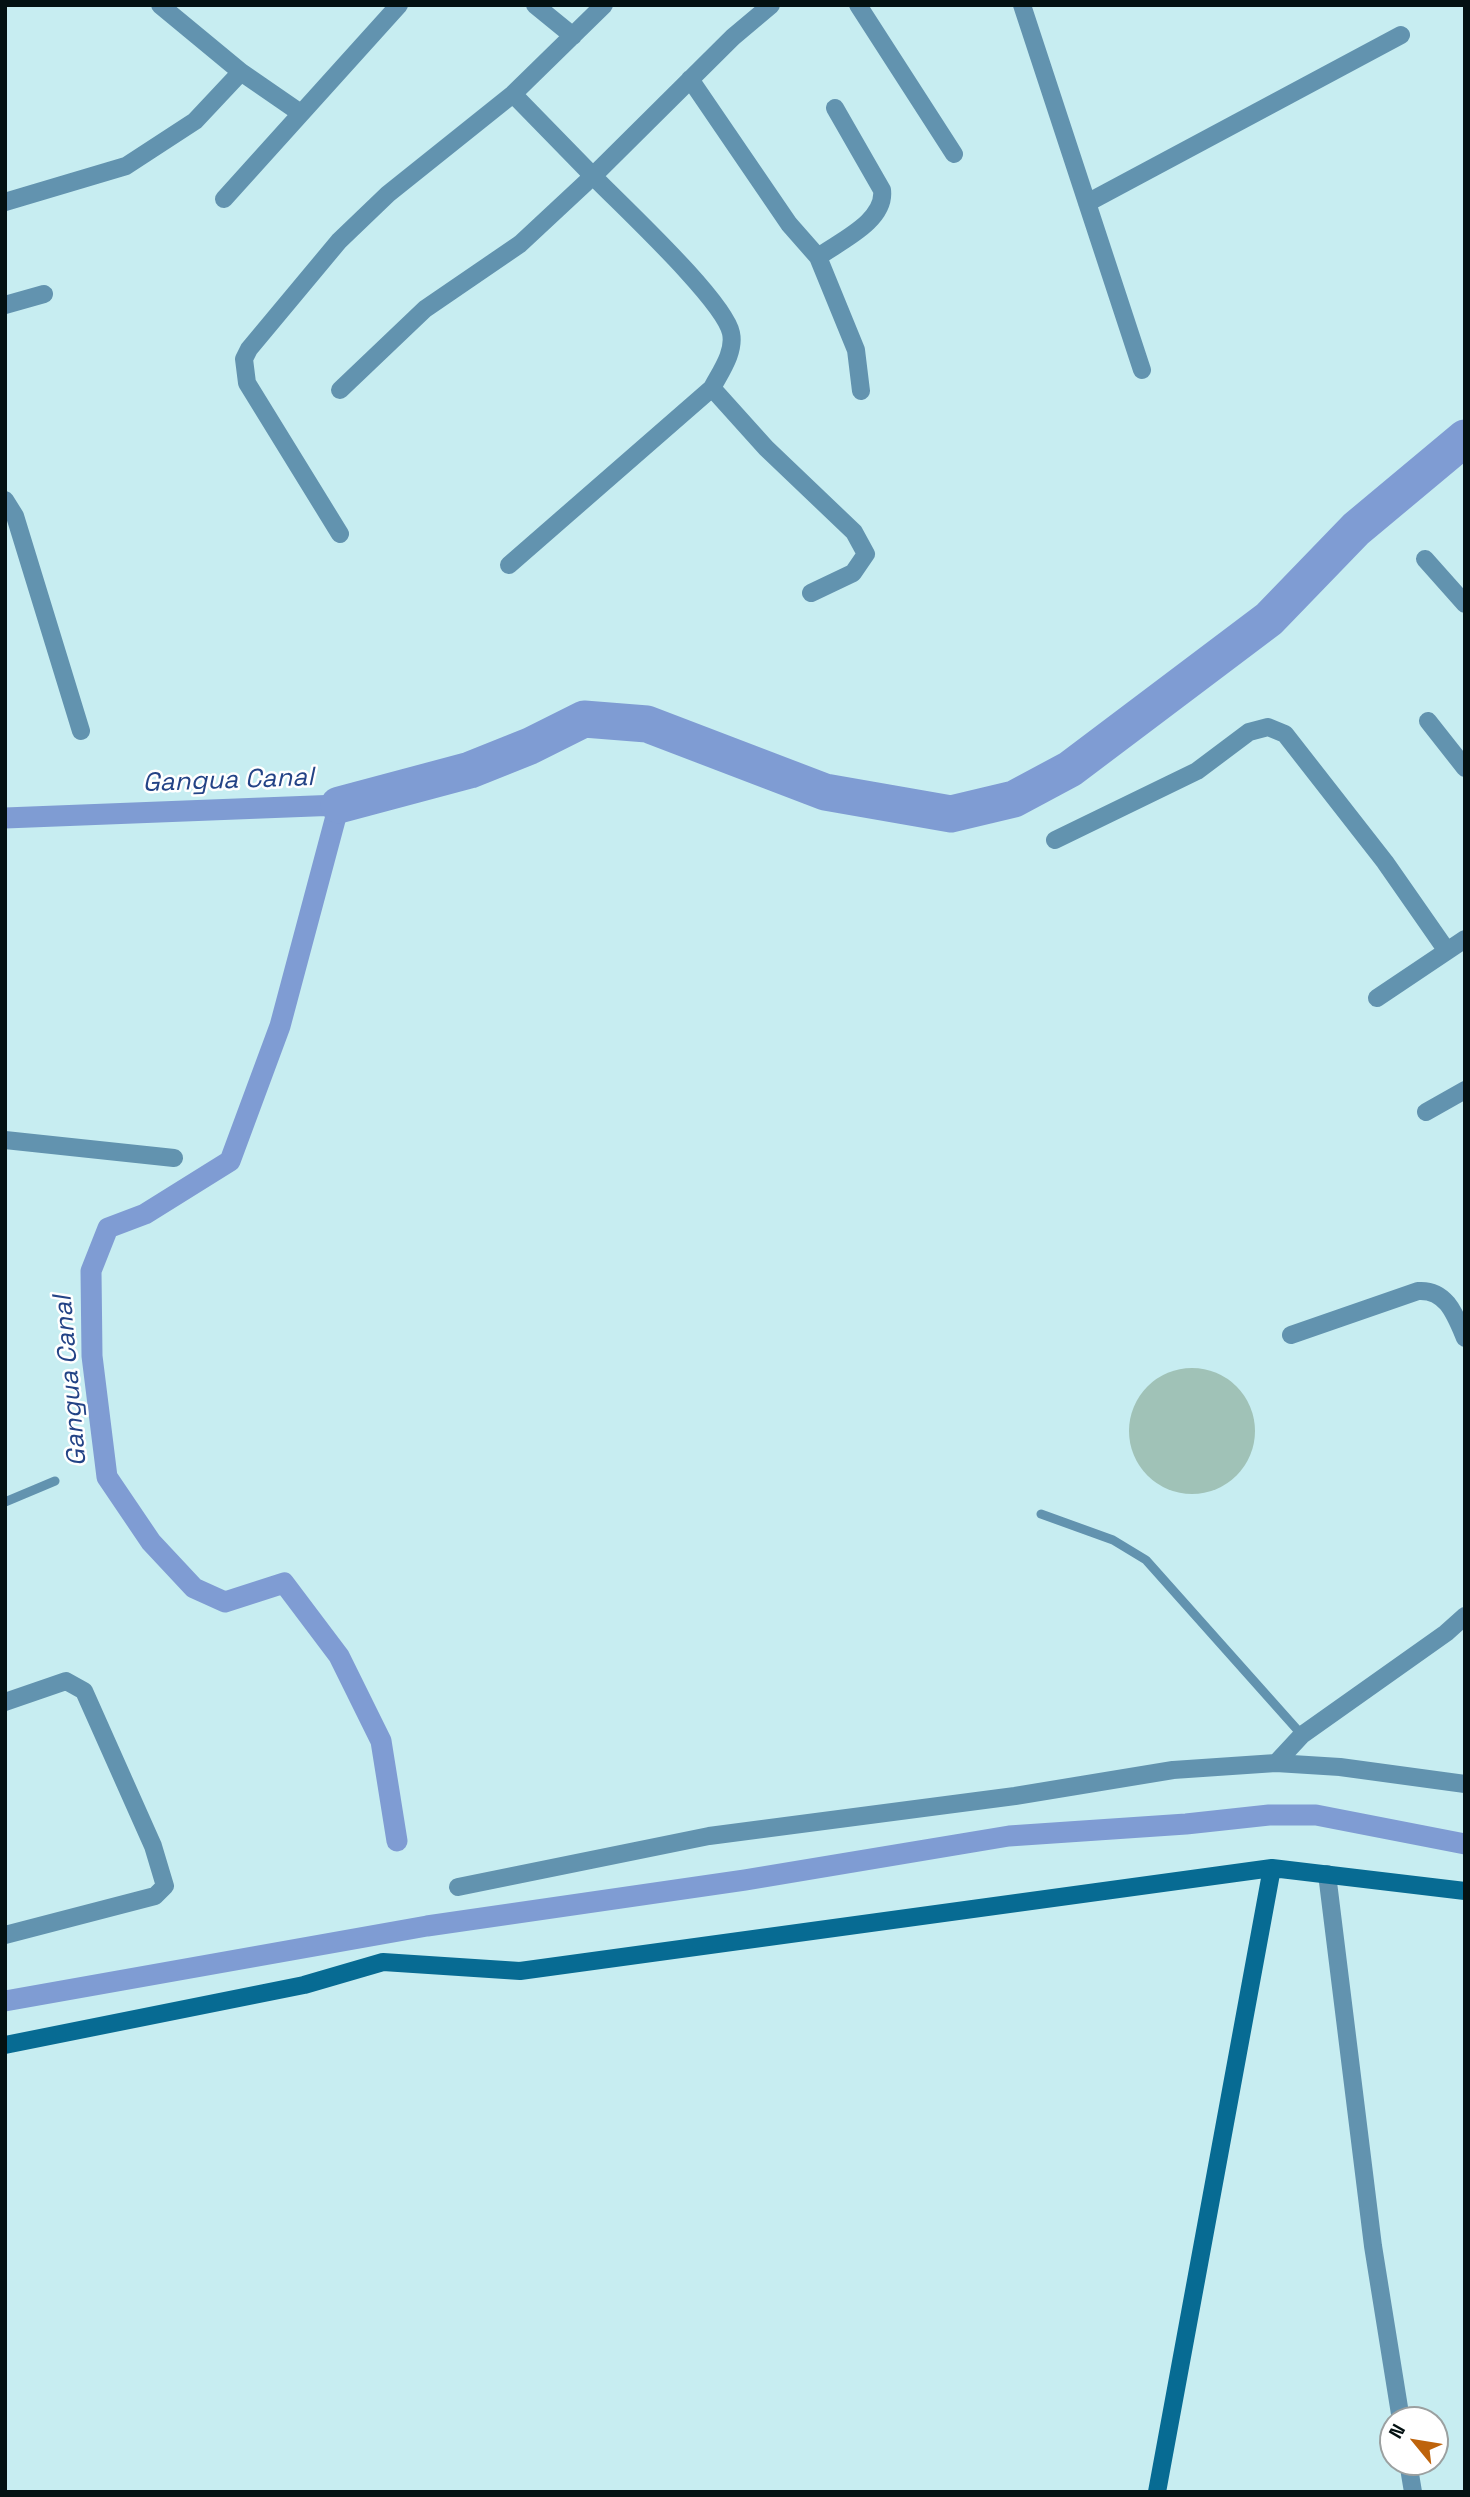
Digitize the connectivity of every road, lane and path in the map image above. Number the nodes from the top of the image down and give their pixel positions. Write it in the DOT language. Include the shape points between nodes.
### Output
graph roads {
  1 [pos="160,5"];
  2 [pos="398,5"];
  3 [pos="535,5"];
  4 [pos="604,5"];
  5 [pos="771,5"];
  6 [pos="858,5"];
  7 [pos="1022,5"];
  8 [pos="1401,35"];
  9 [pos="573,36"];
  10 [pos="241,72"];
  11 [pos="690,79"];
  12 [pos="513,94"];
  13 [pos="835,108"];
  14 [pos="299,112"];
  15 [pos="954,154"];
  16 [pos="593,176"];
  17 [pos="8,196"];
  18 [pos="224,199"];
  19 [pos="1087,203"];
  20 [pos="818,257"];
  21 [pos="44,294"];
  22 [pos="5,305"];
  23 [pos="1142,370"];
  24 [pos="712,388"];
  25 [pos="340,390"];
  26 [pos="861,391"];
  27 [pos="5,500"];
  28 [pos="340,534"];
  29 [pos="1425,559"];
  30 [pos="509,565"];
  31 [pos="811,593"];
  32 [pos="1465,604"];
  33 [pos="1428,721"];
  34 [pos="81,731"];
  35 [pos="1465,768"];
  36 [pos="1055,840"];
  37 [pos="1465,939"];
  38 [pos="1447,951"];
  39 [pos="1377,998"];
  40 [pos="1465,1090"];
  41 [pos="1426,1112"];
  42 [pos="5,1140"];
  43 [pos="174,1158"];
  44 [pos="1291,1335"];
  45 [pos="1465,1338"];
  46 [pos="55,1481"];
  47 [pos="5,1502"];
  48 [pos="1041,1514"];
  49 [pos="1465,1616"];
  50 [pos="5,1702"];
  51 [pos="1302,1735"];
  52 [pos="1276,1763"];
  53 [pos="1465,1784"];
  54 [pos="1272,1868"];
  55 [pos="1327,1874"];
  56 [pos="458,1886"];
  57 [pos="1465,1891"];
  58 [pos="5,1935"];
  59 [pos="5,2045"];
  60 [pos="1399,2406"];
  61 [pos="1157,2492"];
  1 -- 10 [label="street"];
  2 -- 14 [label="street"];
  3 -- 9 [label="street"];
  4 -- 9 [label="street"];
  5 -- 11 [label="street"];
  6 -- 15 [label="street"];
  7 -- 19 [label="street"];
  8 -- 19 [label="street"];
  9 -- 12 [label="street"];
  10 -- 14 [label="street"];
  10 -- 17 [label="street" via="195,121 126,166"];
  11 -- 16 [label="street"];
  11 -- 20 [label="street" via="789,224"];
  12 -- 16 [label="street"];
  12 -- 28 [label="street" via="388,194 339,241 254,339 244,359 247,383"];
  13 -- 20 [label="street" via="882,190 883,201 876,214"];
  14 -- 18 [label="street"];
  16 -- 24 [label="street" via="706,293 724,318 731,333 731,350"];
  16 -- 25 [label="street" via="520,244 425,309"];
  19 -- 23 [label="street"];
  20 -- 26 [label="street" via="856,351"];
  21 -- 22 [label="street"];
  24 -- 30 [label="street"];
  24 -- 31 [label="street" via="766,448 854,532 866,554 853,573"];
  27 -- 34 [label="street" via="15,516"];
  29 -- 32 [label="street"];
  33 -- 35 [label="street"];
  36 -- 38 [label="street" via="1197,771 1249,732 1274,728 1285,734 1377,851"];
  37 -- 38 [label="street"];
  38 -- 39 [label="street"];
  40 -- 41 [label="street"];
  42 -- 43 [label="street"];
  44 -- 45 [label="street" via="1428,1290 1444,1298"];
  46 -- 47 [label="lane"];
  48 -- 51 [label="lane" via="1113,1540 1146,1560"];
  49 -- 51 [label="street"];
  50 -- 58 [label="street" via="66,1681 84,1690 153,1846 165,1886 155,1896"];
  51 -- 52 [label="street"];
  52 -- 53 [label="street"];
  52 -- 56 [label="street" via="1143,1774 1015,1796 698,1838"];
  54 -- 55 [label="street"];
  54 -- 59 [label="street" via="520,1972 383,1962 304,1985"];
  54 -- 61 [label="street"];
  55 -- 57 [label="street"];
  55 -- 60 [label="street" via="1373,2246"];
}
